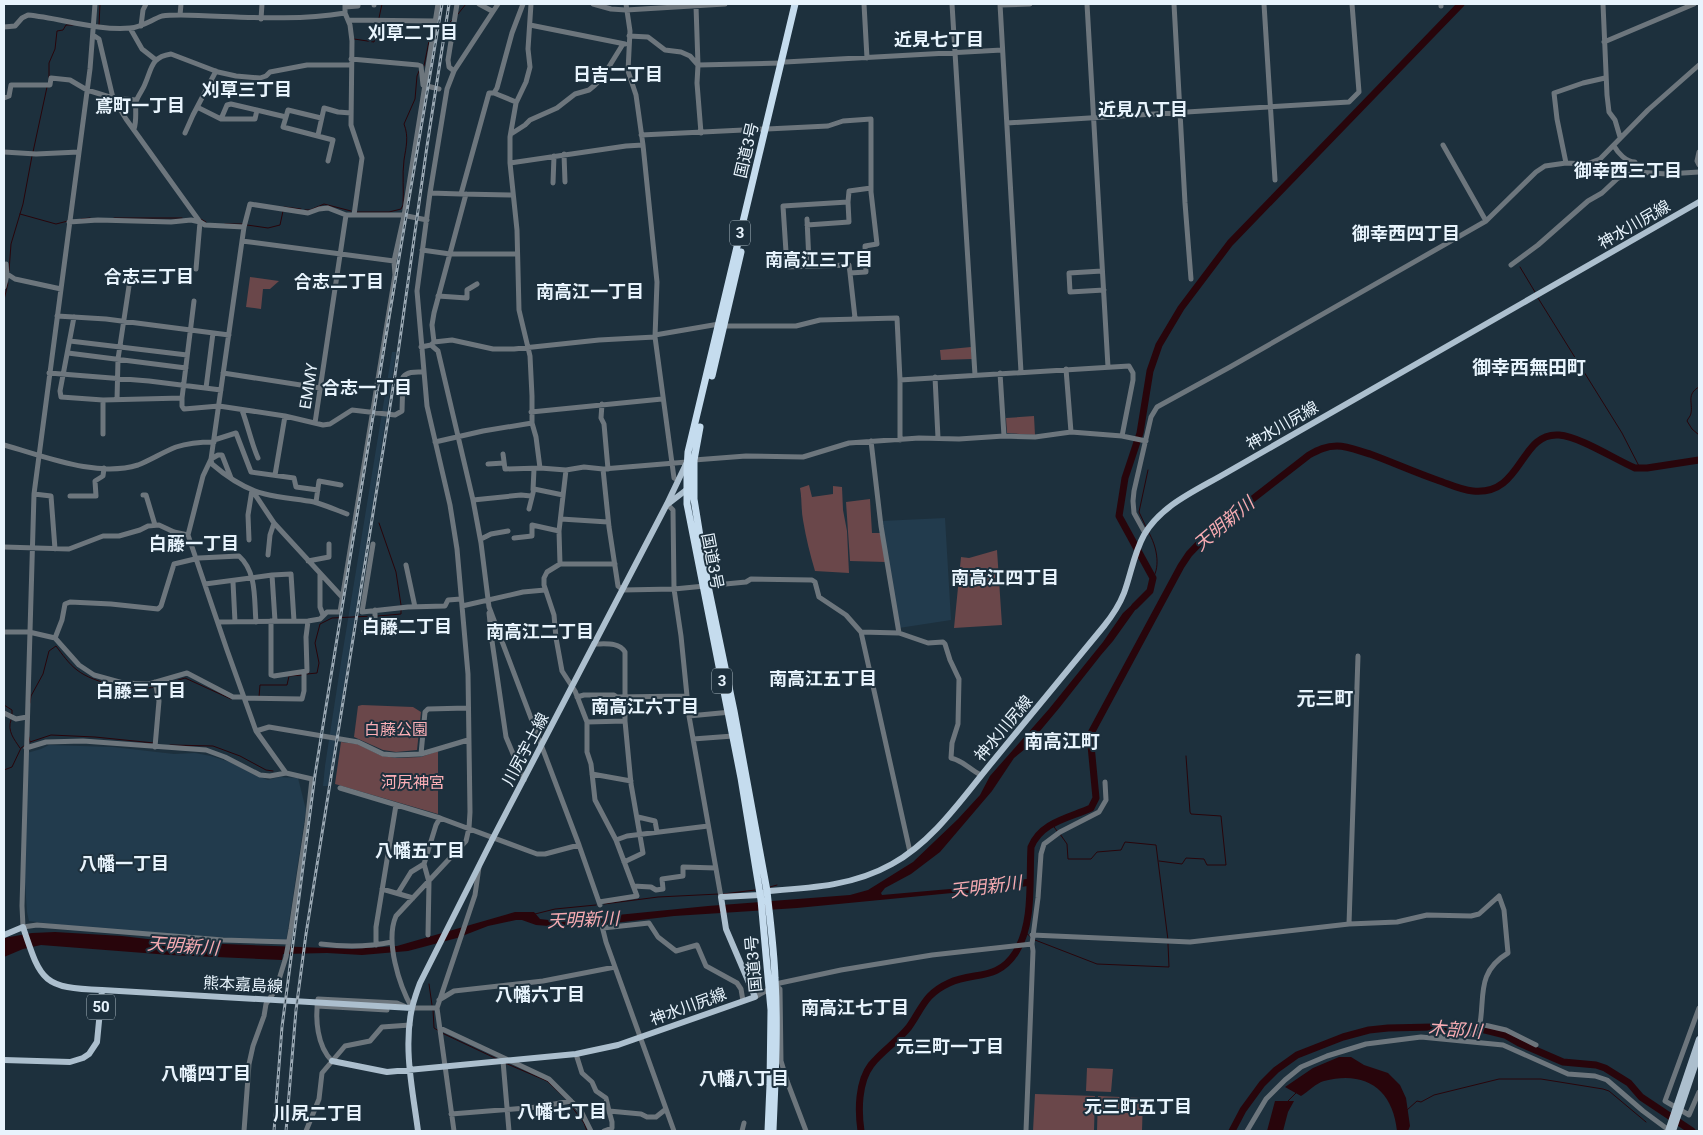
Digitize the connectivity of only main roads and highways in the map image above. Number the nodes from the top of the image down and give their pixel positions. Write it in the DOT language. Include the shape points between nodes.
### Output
graph roads {
  1 [pos="795,4"];
  2 [pos="800,4"];
  3 [pos="783,62"];
  4 [pos="1699,202"];
  5 [pos="691,461"];
  6 [pos="690,487"];
  7 [pos="672,493"];
  8 [pos="667,504"];
  9 [pos="687,504"];
  10 [pos="706,587"];
  11 [pos="731,712"];
  12 [pos="764,896"];
  13 [pos="4,935"];
  14 [pos="773,988"];
  15 [pos="102,990"];
  16 [pos="412,1008"];
  17 [pos="1699,1039"];
  18 [pos="1699,1054"];
  19 [pos="4,1060"];
  20 [pos="332,1061"];
  21 [pos="410,1071"];
  22 [pos="1681,1100"];
  23 [pos="1671,1129"];
  24 [pos="418,1131"];
  25 [pos="768,1131"];
  26 [pos="773,1131"];
  1 -- 3 [label="highway, 国道3号 / 3"];
  2 -- 3 [label="highway, 国道3号 / 3"];
  3 -- 5 [label="highway, 国道3号 / 3"];
  4 -- 12 [label="main road, 神水川尻線" via="1162,513 1144,535 1116,611 934,830 910,852 879,870 846,882"];
  5 -- 6 [label="highway, 国道3号 / 3"];
  5 -- 7 [label="main road, 川尻宇土線"];
  6 -- 7 [label="main road" via="680,486"];
  6 -- 8 [label="main road, 川尻宇土線"];
  6 -- 9 [label="highway, 国道3号 / 3"];
  6 -- 10 [label="highway, 国道3号 / 3"];
  7 -- 8 [label="main road, 川尻宇土線"];
  8 -- 9 [label="main road" via="682,500"];
  8 -- 16 [label="main road, 川尻宇土線" via="436,948"];
  9 -- 10 [label="highway, 国道3号 / 3"];
  10 -- 11 [label="highway, 国道3号 / 3"];
  11 -- 12 [label="highway, 国道3号 / 3"];
  11 -- 12 [label="highway, 国道3号 / 3"];
  12 -- 14 [label="highway, 国道3号 / 3"];
  12 -- 21 [label="main road, 神水川尻線" via="722,900 726,929 755,997 606,1049"];
  13 -- 15 [label="main road, 熊本嘉島線" via="24,929 36,966 52,982 75,989"];
  14 -- 25 [label="highway, 国道3号 / 3"];
  14 -- 26 [label="highway, 国道3号 / 3" via="776,1064"];
  15 -- 16 [label="main road, 熊本嘉島線 / 50"];
  15 -- 19 [label="main road, 50" via="97,1042 89,1054 70,1062"];
  16 -- 21 [label="main road"];
  17 -- 22 [label="main road"];
  18 -- 22 [label="main road"];
  20 -- 21 [label="main road, 神水川尻線" via="388,1072"];
  21 -- 24 [label="main road"];
  22 -- 23 [label="main road"];
}
